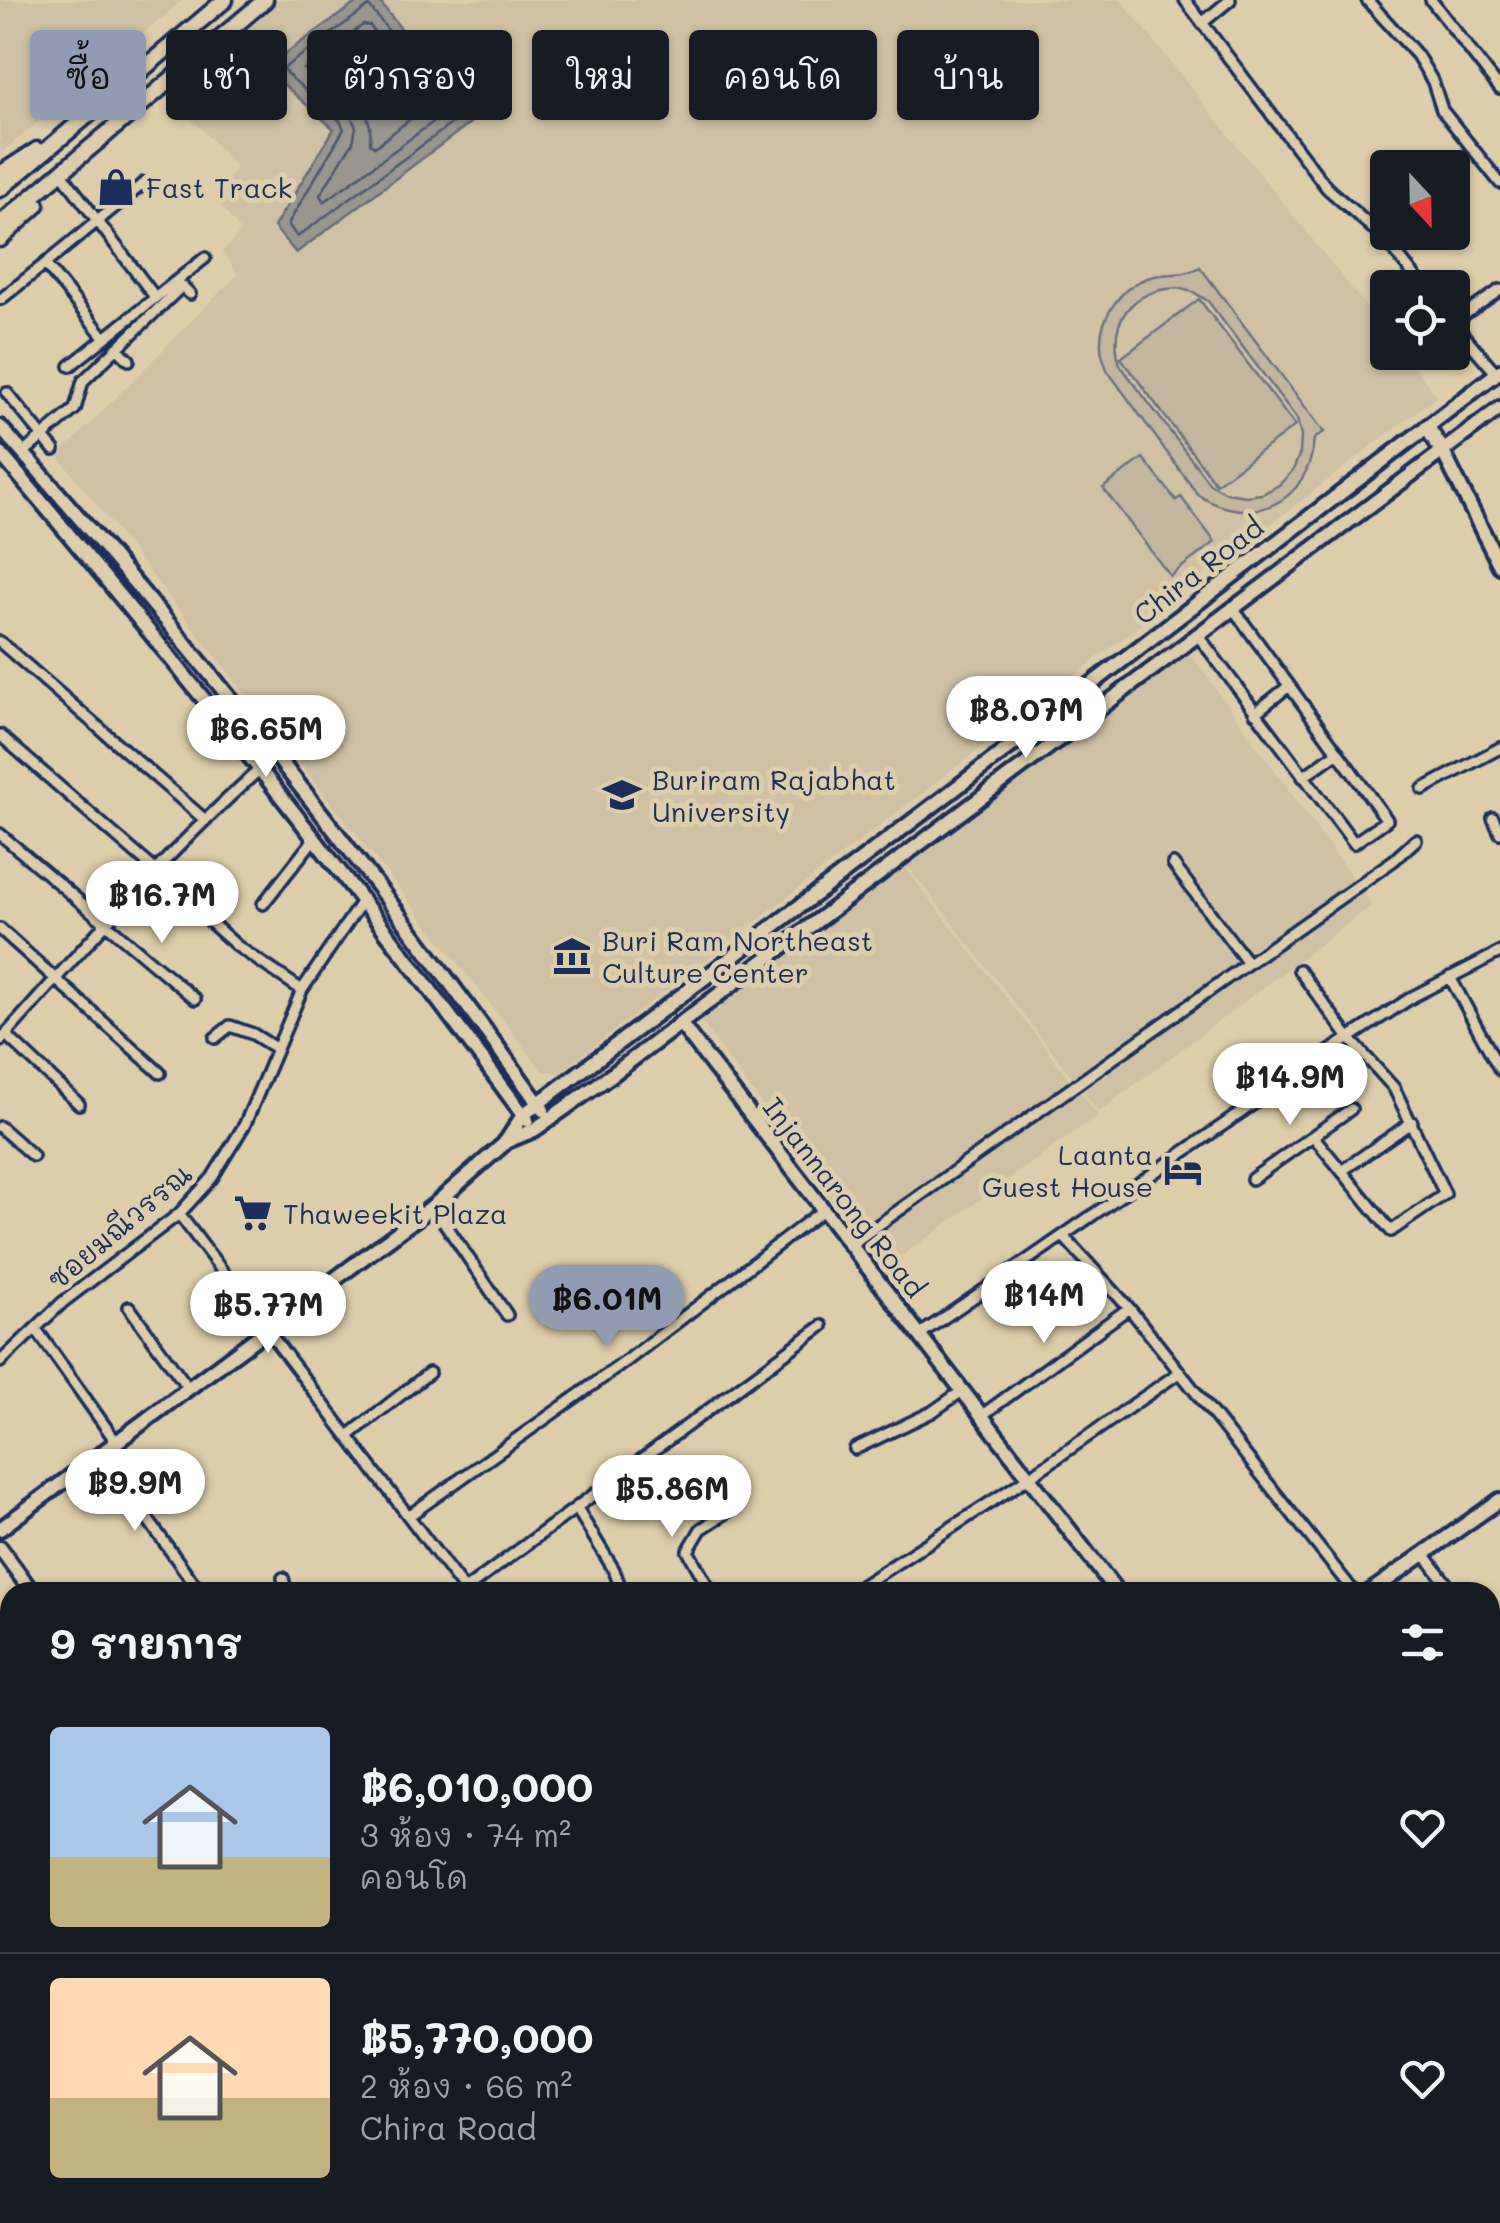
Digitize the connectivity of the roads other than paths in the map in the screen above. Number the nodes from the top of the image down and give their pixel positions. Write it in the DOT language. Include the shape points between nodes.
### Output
graph roads {
  1 [pos="225,0"];
  2 [pos="265,0"];
  3 [pos="1185,0"];
  4 [pos="1230,0"];
  5 [pos="1367,0"];
  6 [pos="1431,0"];
  7 [pos="1202,23"];
  8 [pos="1500,88"];
  9 [pos="70,130"];
  10 [pos="0,174"];
  11 [pos="60,175"];
  12 [pos="144,182"];
  13 [pos="1500,184"];
  14 [pos="0,188"];
  15 [pos="98,222"];
  16 [pos="0,224"];
  17 [pos="0,239"];
  18 [pos="205,258"];
  19 [pos="45,264"];
  20 [pos="1410,270"];
  21 [pos="1500,290"];
  22 [pos="190,294"];
  23 [pos="154,297"];
  24 [pos="1,299"];
  25 [pos="1470,312"];
  26 [pos="104,338"];
  27 [pos="1470,342"];
  28 [pos="117,348"];
  29 [pos="129,360"];
  30 [pos="70,366"];
  31 [pos="1498,372"];
  32 [pos="6,393"];
  33 [pos="1500,408"];
  34 [pos="0,427"];
  35 [pos="1427,427"];
  36 [pos="42,437"];
  37 [pos="54,450"];
  38 [pos="1442,450"];
  39 [pos="0,453"];
  40 [pos="23,453"];
  41 [pos="1500,566"];
  42 [pos="1232,607"];
  43 [pos="1197,634"];
  44 [pos="0,642"];
  45 [pos="1289,686"];
  46 [pos="1255,713"];
  47 [pos="0,735"];
  48 [pos="1500,748"];
  49 [pos="1338,752"];
  50 [pos="260,768"];
  51 [pos="1303,777"];
  52 [pos="962,784"];
  53 [pos="1423,789"];
  54 [pos="943,798"];
  55 [pos="976,801"];
  56 [pos="958,816"];
  57 [pos="1493,818"];
  58 [pos="204,819"];
  59 [pos="1500,832"];
  60 [pos="0,834"];
  61 [pos="314,839"];
  62 [pos="1416,840"];
  63 [pos="1173,864"];
  64 [pos="155,870"];
  65 [pos="362,900"];
  66 [pos="263,904"];
  67 [pos="209,921"];
  68 [pos="104,922"];
  69 [pos="0,929"];
  70 [pos="1500,952"];
  71 [pos="1247,962"];
  72 [pos="1299,970"];
  73 [pos="56,977"];
  74 [pos="1450,977"];
  75 [pos="302,990"];
  76 [pos="195,999"];
  77 [pos="0,1018"];
  78 [pos="680,1023"];
  79 [pos="6,1034"];
  80 [pos="215,1038"];
  81 [pos="1349,1038"];
  82 [pos="277,1049"];
  83 [pos="1500,1070"];
  84 [pos="160,1073"];
  85 [pos="538,1103"];
  86 [pos="79,1104"];
  87 [pos="1351,1109"];
  88 [pos="523,1115"];
  89 [pos="549,1119"];
  90 [pos="1412,1122"];
  91 [pos="0,1127"];
  92 [pos="534,1130"];
  93 [pos="1313,1136"];
  94 [pos="505,1142"];
  95 [pos="33,1156"];
  96 [pos="1342,1170"];
  97 [pos="1252,1179"];
  98 [pos="433,1206"];
  99 [pos="823,1210"];
  100 [pos="179,1214"];
  101 [pos="1064,1236"];
  102 [pos="850,1245"];
  103 [pos="129,1306"];
  104 [pos="1129,1308"];
  105 [pos="507,1314"];
  106 [pos="822,1326"];
  107 [pos="268,1329"];
  108 [pos="36,1330"];
  109 [pos="919,1335"];
  110 [pos="0,1339"];
  111 [pos="10,1352"];
  112 [pos="0,1362"];
  113 [pos="429,1372"];
  114 [pos="1180,1372"];
  115 [pos="189,1388"];
  116 [pos="962,1391"];
  117 [pos="981,1416"];
  118 [pos="348,1436"];
  119 [pos="117,1442"];
  120 [pos="855,1450"];
  121 [pos="102,1454"];
  122 [pos="1028,1478"];
  123 [pos="1500,1500"];
  124 [pos="576,1508"];
  125 [pos="732,1510"];
  126 [pos="410,1516"];
  127 [pos="0,1529"];
  128 [pos="0,1548"];
  129 [pos="1424,1554"];
  130 [pos="283,1578"];
  131 [pos="25,1582"];
  132 [pos="193,1582"];
  133 [pos="284,1582"];
  134 [pos="457,1582"];
  135 [pos="477,1582"];
  136 [pos="618,1582"];
  137 [pos="705,1582"];
  138 [pos="867,1582"];
  139 [pos="1108,1582"];
  140 [pos="1346,1582"];
  141 [pos="1384,1582"];
  142 [pos="1445,1582"];
  1 -- 9 [label="main road"];
  2 -- 11 [label="main road"];
  3 -- 7 [label="street"];
  4 -- 7 [label="street"];
  5 -- 13 [label="street" via="1417,55 1442,110"];
  6 -- 8 [label="street"];
  7 -- 20 [label="street" via="1327,188"];
  9 -- 10 [label="main road"];
  9 -- 14 [label="main road"];
  11 -- 15 [label="street"];
  11 -- 16 [label="main road"];
  11 -- 17 [label="main road"];
  12 -- 15 [label="street"];
  15 -- 19 [label="street"];
  15 -- 23 [label="street"];
  18 -- 23 [label="street"];
  19 -- 24 [label="street"];
  19 -- 26 [label="street"];
  21 -- 25 [label="street"];
  22 -- 28 [label="street" via="182,286"];
  23 -- 26 [label="street"];
  26 -- 30 [label="street"];
  27 -- 31 [label="street"];
  28 -- 29 [label="street"];
  28 -- 36 [label="street" via="82,381 76,409"];
  31 -- 35 [label="main road, Chira Road"];
  32 -- 36 [label="street"];
  33 -- 38 [label="main road, Chira Road"];
  34 -- 40 [label="main road"];
  35 -- 38 [label="main road"];
  35 -- 52 [label="main road, Chira Road"];
  36 -- 37 [label="street"];
  36 -- 40 [label="street"];
  38 -- 41 [label="main road"];
  38 -- 42 [label="main road, Chira Road"];
  39 -- 50 [label="main road"];
  40 -- 85 [label="main road" via="328,822"];
  42 -- 43 [label="main road, Chira Road"];
  42 -- 45 [label="street"];
  43 -- 46 [label="street"];
  43 -- 55 [label="main road, Chira Road"];
  44 -- 58 [label="street"];
  45 -- 46 [label="street"];
  45 -- 49 [label="street"];
  46 -- 51 [label="street"];
  47 -- 64 [label="street"];
  48 -- 53 [label="street"];
  49 -- 51 [label="street"];
  49 -- 51 [label="street" via="1387,820 1354,843"];
  50 -- 58 [label="street"];
  50 -- 61 [label="main road"];
  52 -- 54 [label="main road, Chira Road"];
  52 -- 55 [label="main road" via="962,797"];
  54 -- 56 [label="main road" via="958,800"];
  54 -- 85 [label="main road, Chira Road"];
  55 -- 56 [label="main road, Chira Road"];
  56 -- 78 [label="main road, Chira Road"];
  57 -- 59 [label="street"];
  58 -- 64 [label="street"];
  60 -- 68 [label="street"];
  61 -- 65 [label="main road"];
  61 -- 66 [label="street"];
  62 -- 71 [label="street"];
  63 -- 71 [label="street"];
  64 -- 68 [label="street"];
  65 -- 75 [label="street, ซอยมณีวรรณ"];
  65 -- 88 [label="main road"];
  67 -- 75 [label="street"];
  68 -- 73 [label="street"];
  68 -- 76 [label="street"];
  69 -- 73 [label="street"];
  70 -- 74 [label="street"];
  71 -- 102 [label="street"];
  72 -- 81 [label="street"];
  73 -- 79 [label="street"];
  73 -- 84 [label="street"];
  74 -- 81 [label="street"];
  74 -- 83 [label="street"];
  75 -- 82 [label="street, ซอยมณีวรรณ"];
  77 -- 79 [label="street"];
  78 -- 89 [label="main road, Chira Road"];
  78 -- 99 [label="main road, Injannarong Road"];
  79 -- 86 [label="street"];
  80 -- 82 [label="street" via="230,1026"];
  81 -- 90 [label="street" via="1394,1088"];
  81 -- 101 [label="street"];
  82 -- 100 [label="street, ซอยมณีวรรณ" via="242,1130"];
  85 -- 88 [label="main road, Chira Road"];
  85 -- 89 [label="main road"];
  87 -- 93 [label="street"];
  88 -- 92 [label="main road"];
  88 -- 94 [label="main road, Chira Road"];
  89 -- 92 [label="main road, Chira Road"];
  90 -- 96 [label="street"];
  90 -- 96 [label="street" via="1445,1194 1392,1230"];
  91 -- 95 [label="street"];
  92 -- 94 [label="main road, Chira Road"];
  93 -- 96 [label="street"];
  93 -- 97 [label="street"];
  94 -- 98 [label="main road, Chira Road"];
  98 -- 105 [label="street"];
  98 -- 107 [label="main road, Chira Road"];
  99 -- 102 [label="main road, Injannarong Road"];
  99 -- 126 [label="street"];
  100 -- 107 [label="street"];
  100 -- 108 [label="street, ซอยมณีวรรณ"];
  101 -- 104 [label="street"];
  101 -- 109 [label="street"];
  102 -- 109 [label="main road, Injannarong Road"];
  103 -- 115 [label="street"];
  104 -- 114 [label="street"];
  104 -- 117 [label="street"];
  106 -- 124 [label="street"];
  107 -- 115 [label="main road, Chira Road"];
  107 -- 118 [label="street"];
  108 -- 111 [label="street, ซอยมณีวรรณ"];
  108 -- 119 [label="street"];
  109 -- 116 [label="main road, Injannarong Road"];
  110 -- 111 [label="street"];
  111 -- 112 [label="street, ซอยมณีวรรณ"];
  113 -- 118 [label="street"];
  114 -- 122 [label="street"];
  114 -- 140 [label="street"];
  115 -- 119 [label="main road, Chira Road"];
  116 -- 117 [label="main road, Injannarong Road"];
  116 -- 120 [label="street"];
  117 -- 122 [label="main road, Injannarong Road"];
  118 -- 126 [label="street"];
  119 -- 121 [label="main road, Chira Road"];
  121 -- 127 [label="main road, Chira Road"];
  121 -- 132 [label="street"];
  122 -- 138 [label="street"];
  122 -- 139 [label="main road, Injannarong Road"];
  123 -- 129 [label="main road"];
  124 -- 135 [label="street"];
  124 -- 136 [label="street"];
  125 -- 137 [label="street" via="701,1529 688,1551"];
  126 -- 134 [label="street"];
  128 -- 131 [label="main road"];
  129 -- 141 [label="main road"];
  129 -- 142 [label="street"];
  130 -- 133 [label="street"];
}
